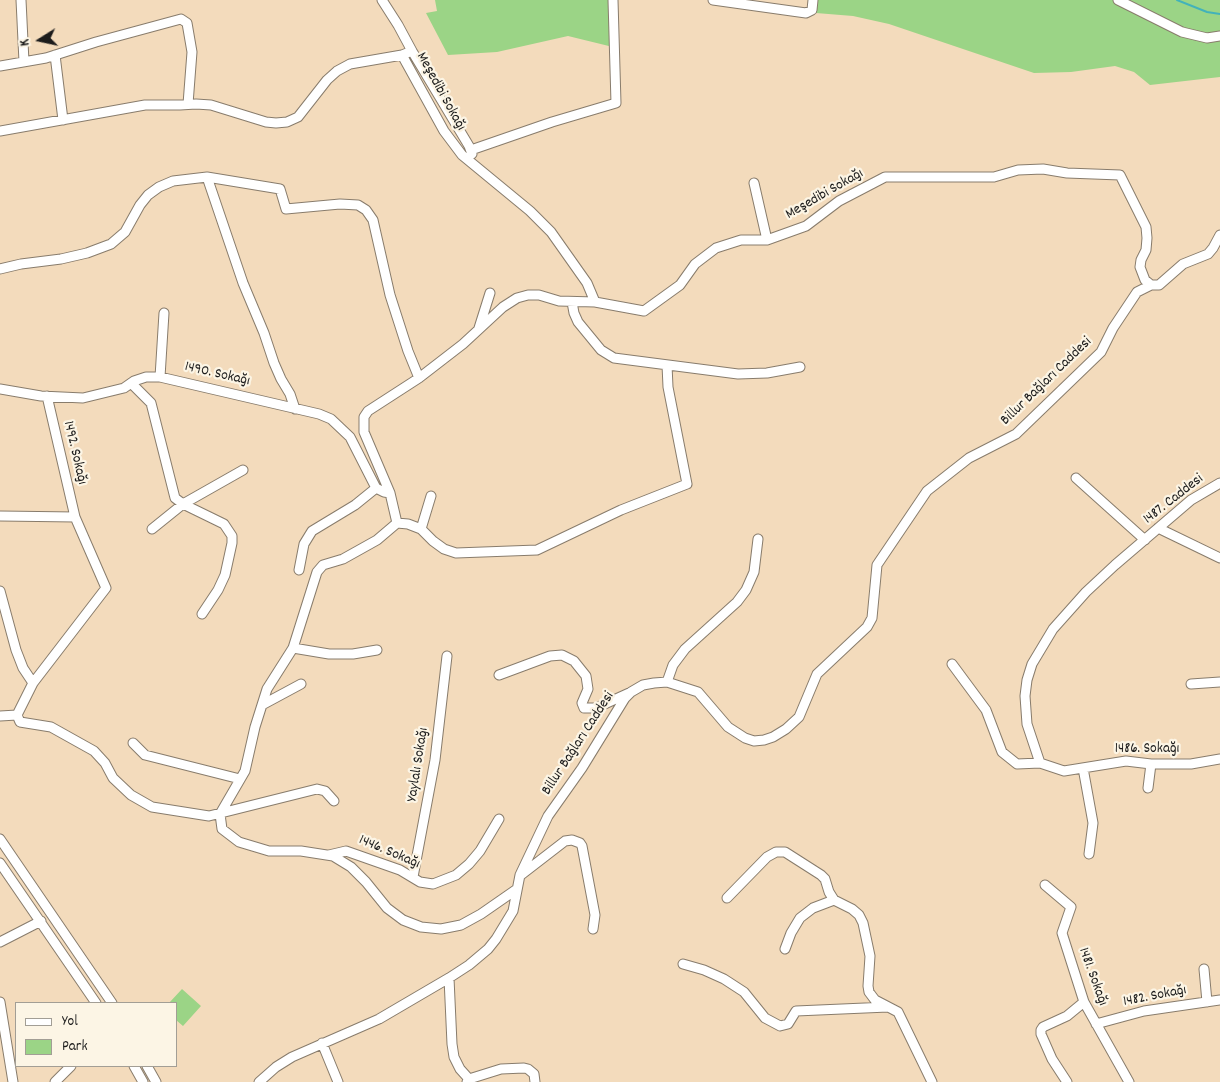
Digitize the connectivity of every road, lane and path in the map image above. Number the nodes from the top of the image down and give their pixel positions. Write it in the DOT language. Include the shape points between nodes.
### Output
graph roads {
  1 [pos="21,0"];
  2 [pos="382,0"];
  3 [pos="613,0"];
  4 [pos="713,0"];
  5 [pos="813,0"];
  6 [pos="1118,0"];
  7 [pos="1220,36"];
  8 [pos="412,51"];
  9 [pos="55,55"];
  10 [pos="402,55"];
  11 [pos="24,62"];
  12 [pos="0,66"];
  13 [pos="188,104"];
  14 [pos="63,120"];
  15 [pos="0,131"];
  16 [pos="471,150"];
  17 [pos="472,164"];
  18 [pos="207,177"];
  19 [pos="754,183"];
  20 [pos="1220,235"];
  21 [pos="767,240"];
  22 [pos="0,269"];
  23 [pos="1151,285"];
  24 [pos="490,293"];
  25 [pos="572,302"];
  26 [pos="595,302"];
  27 [pos="164,313"];
  28 [pos="479,329"];
  29 [pos="667,364"];
  30 [pos="800,367"];
  31 [pos="160,377"];
  32 [pos="420,378"];
  33 [pos="131,383"];
  34 [pos="0,389"];
  35 [pos="47,396"];
  36 [pos="295,409"];
  37 [pos="242,470"];
  38 [pos="1076,478"];
  39 [pos="1220,483"];
  40 [pos="376,488"];
  41 [pos="390,493"];
  42 [pos="431,496"];
  43 [pos="182,504"];
  44 [pos="0,516"];
  45 [pos="75,517"];
  46 [pos="397,523"];
  47 [pos="1158,528"];
  48 [pos="152,529"];
  49 [pos="421,529"];
  50 [pos="758,539"];
  51 [pos="1145,540"];
  52 [pos="1220,558"];
  53 [pos="299,570"];
  54 [pos="0,591"];
  55 [pos="202,614"];
  56 [pos="293,648"];
  57 [pos="377,650"];
  58 [pos="447,656"];
  59 [pos="952,664"];
  60 [pos="499,675"];
  61 [pos="667,682"];
  62 [pos="1220,682"];
  63 [pos="33,683"];
  64 [pos="301,684"];
  65 [pos="1191,684"];
  66 [pos="632,692"];
  67 [pos="262,705"];
  68 [pos="17,715"];
  69 [pos="0,716"];
  70 [pos="133,743"];
  71 [pos="1220,759"];
  72 [pos="1040,763"];
  73 [pos="1151,764"];
  74 [pos="1083,768"];
  75 [pos="240,779"];
  76 [pos="1148,788"];
  77 [pos="334,801"];
  78 [pos="220,814"];
  79 [pos="499,819"];
  80 [pos="0,839"];
  81 [pos="1089,854"];
  82 [pos="328,856"];
  83 [pos="0,863"];
  84 [pos="520,875"];
  85 [pos="413,877"];
  86 [pos="1045,885"];
  87 [pos="517,889"];
  88 [pos="727,898"];
  89 [pos="834,900"];
  90 [pos="41,921"];
  91 [pos="593,929"];
  92 [pos="0,942"];
  93 [pos="786,949"];
  94 [pos="683,964"];
  95 [pos="1204,969"];
  96 [pos="449,978"];
  97 [pos="1220,1000"];
  98 [pos="0,1002"];
  99 [pos="95,1002"];
  100 [pos="111,1002"];
  101 [pos="1084,1002"];
  102 [pos="1207,1002"];
  103 [pos="888,1007"];
  104 [pos="1096,1024"];
  105 [pos="322,1043"];
  106 [pos="70,1067"];
  107 [pos="135,1067"];
  108 [pos="148,1067"];
  109 [pos="468,1080"];
  110 [pos="13,1082"];
  111 [pos="55,1082"];
  112 [pos="143,1082"];
  113 [pos="156,1082"];
  114 [pos="259,1082"];
  115 [pos="338,1082"];
  116 [pos="535,1082"];
  117 [pos="932,1082"];
  118 [pos="1067,1082"];
  119 [pos="1129,1082"];
  1 -- 11 [label="street"];
  2 -- 8 [label="street, Meşedibi Sokağı"];
  3 -- 16 [label="street" via="616,103"];
  4 -- 5 [label="street" via="806,13 812,10"];
  6 -- 7 [label="street" via="1182,32 1207,38"];
  8 -- 10 [label="street, Meşedibi Sokağı"];
  8 -- 16 [label="street"];
  9 -- 11 [label="street"];
  9 -- 13 [label="street" via="183,20 187,23 192,52"];
  9 -- 14 [label="street"];
  10 -- 13 [label="street" via="350,64 337,71 298,117 287,122 266,122 211,105"];
  10 -- 17 [label="street, Meşedibi Sokağı" via="444,131"];
  11 -- 12 [label="street"];
  13 -- 14 [label="street" via="145,105"];
  14 -- 15 [label="street"];
  16 -- 17 [label="street"];
  17 -- 26 [label="street, Meşedibi Sokağı" via="551,232 587,283"];
  18 -- 22 [label="street" via="173,180 159,187 148,195 125,232 111,244 70,257"];
  18 -- 32 [label="street" via="280,189 286,209 340,204 358,205 369,213 390,295"];
  18 -- 36 [label="street" via="243,283"];
  19 -- 21 [label="street"];
  20 -- 23 [label="street, Billur Bağları Caddesi" via="1208,254 1183,264 1159,285"];
  21 -- 23 [label="street, Meşedibi Sokağı" via="806,226 839,201 885,177 994,177 1018,170 1043,169 1120,175 1146,227 1146,250 1140,267 1145,280"];
  21 -- 26 [label="street, Meşedibi Sokağı" via="741,240 716,248 695,264 680,285 644,311"];
  23 -- 61 [label="street, Billur Bağları Caddesi" via="1143,287 1132,298 1102,352 1016,434 969,458 927,491 877,565 872,618 867,627 816,674 799,716 786,729 764,740 744,738 728,727 698,692"];
  24 -- 28 [label="street"];
  25 -- 26 [label="street"];
  25 -- 28 [label="street" via="539,295 517,298"];
  25 -- 29 [label="street" via="578,322 607,355"];
  27 -- 31 [label="street"];
  28 -- 32 [label="street"];
  29 -- 30 [label="street" via="748,374"];
  29 -- 49 [label="street" via="668,387 687,484 621,510 538,550 456,553 444,549"];
  31 -- 33 [label="street, 1490. Sokağı" via="146,377"];
  31 -- 36 [label="street, 1490. Sokağı"];
  32 -- 41 [label="street" via="368,411 364,418 364,432"];
  33 -- 35 [label="street, 1490. Sokağı" via="124,388 83,398"];
  33 -- 43 [label="street" via="151,403 173,493"];
  34 -- 35 [label="street, 1490. Sokağı"];
  35 -- 45 [label="street, 1492. Sokağı"];
  36 -- 40 [label="street, 1490. Sokağı" via="319,414 341,427 358,449"];
  37 -- 43 [label="street"];
  38 -- 51 [label="street"];
  39 -- 47 [label="street, 1487. Caddesi" via="1191,500"];
  40 -- 41 [label="street"];
  40 -- 53 [label="street" via="312,531 304,544"];
  41 -- 46 [label="street"];
  42 -- 49 [label="street"];
  43 -- 48 [label="street"];
  43 -- 55 [label="street" via="224,524 232,540 223,580"];
  44 -- 45 [label="street"];
  45 -- 63 [label="street, 1492. Sokağı" via="106,588"];
  46 -- 49 [label="street"];
  46 -- 56 [label="street" via="358,552 320,568"];
  47 -- 51 [label="street, 1487. Caddesi"];
  47 -- 52 [label="street"];
  50 -- 61 [label="street" via="754,572 746,590 685,649 673,665"];
  51 -- 72 [label="street, 1487. Caddesi" via="1075,604 1053,629 1032,664 1026,688 1025,715"];
  54 -- 63 [label="street" via="16,650"];
  56 -- 57 [label="street" via="329,654"];
  56 -- 67 [label="street" via="268,688"];
  58 -- 85 [label="street, Yaylalı Sokağı" via="435,760"];
  59 -- 72 [label="street, 1486. Sokağı" via="986,710 1002,752 1017,764"];
  60 -- 66 [label="street" via="550,656 562,655 574,661 586,676 588,689 582,703 584,708 596,708"];
  61 -- 66 [label="street, Billur Bağları Caddesi" via="643,685"];
  62 -- 65 [label="street"];
  63 -- 68 [label="street"];
  64 -- 67 [label="street"];
  66 -- 84 [label="street, Billur Bağları Caddesi" via="624,698 582,768 548,816"];
  67 -- 75 [label="street"];
  68 -- 69 [label="street"];
  68 -- 78 [label="street" via="20,722 51,727 94,751 113,778 131,795 152,807 209,816"];
  70 -- 75 [label="street" via="145,755"];
  71 -- 73 [label="street, 1486. Sokağı" via="1191,764"];
  72 -- 74 [label="street, 1486. Sokağı" via="1064,771"];
  73 -- 74 [label="street, 1486. Sokağı" via="1126,761"];
  73 -- 76 [label="street"];
  74 -- 81 [label="street" via="1093,823"];
  75 -- 78 [label="street"];
  77 -- 78 [label="street" via="325,791 313,789"];
  78 -- 82 [label="street" via="222,829 238,842 269,851 301,851"];
  79 -- 85 [label="street, 1446. Sokağı" via="475,858 456,875 433,884"];
  80 -- 100 [label="street"];
  82 -- 85 [label="street, 1446. Sokağı" via="346,850"];
  82 -- 87 [label="street" via="352,867 387,908 403,920 421,927 441,929 461,925"];
  83 -- 90 [label="street"];
  84 -- 87 [label="street, Billur Bağları Caddesi"];
  84 -- 91 [label="street" via="565,841 580,843 595,915"];
  86 -- 101 [label="street, 1481. Sokağı" via="1071,907 1062,933"];
  87 -- 96 [label="street, Billur Bağları Caddesi" via="513,911 496,939 480,957"];
  88 -- 89 [label="street" via="767,857 780,851 821,875"];
  89 -- 93 [label="street" via="813,908 800,918"];
  89 -- 103 [label="street" via="859,915 870,956 869,992 875,1000"];
  90 -- 92 [label="street"];
  90 -- 99 [label="street"];
  94 -- 103 [label="street" via="724,979 744,992 765,1018 780,1026 788,1024 796,1011"];
  95 -- 102 [label="street"];
  96 -- 105 [label="street, Billur Bağları Caddesi" via="379,1019"];
  96 -- 109 [label="street" via="454,1057"];
  97 -- 102 [label="street, 1482. Sokağı"];
  98 -- 110 [label="street"];
  101 -- 104 [label="street, 1481. Sokağı"];
  101 -- 118 [label="street" via="1041,1030 1052,1059"];
  102 -- 104 [label="street, 1482. Sokağı" via="1144,1011"];
  103 -- 117 [label="street" via="898,1012"];
  104 -- 119 [label="street, 1481. Sokağı"];
  105 -- 114 [label="street, Billur Bağları Caddesi" via="292,1057"];
  105 -- 115 [label="street"];
  106 -- 111 [label="street"];
  107 -- 112 [label="street"];
  108 -- 113 [label="street"];
  109 -- 116 [label="street" via="501,1069 524,1068 534,1074"];
}
